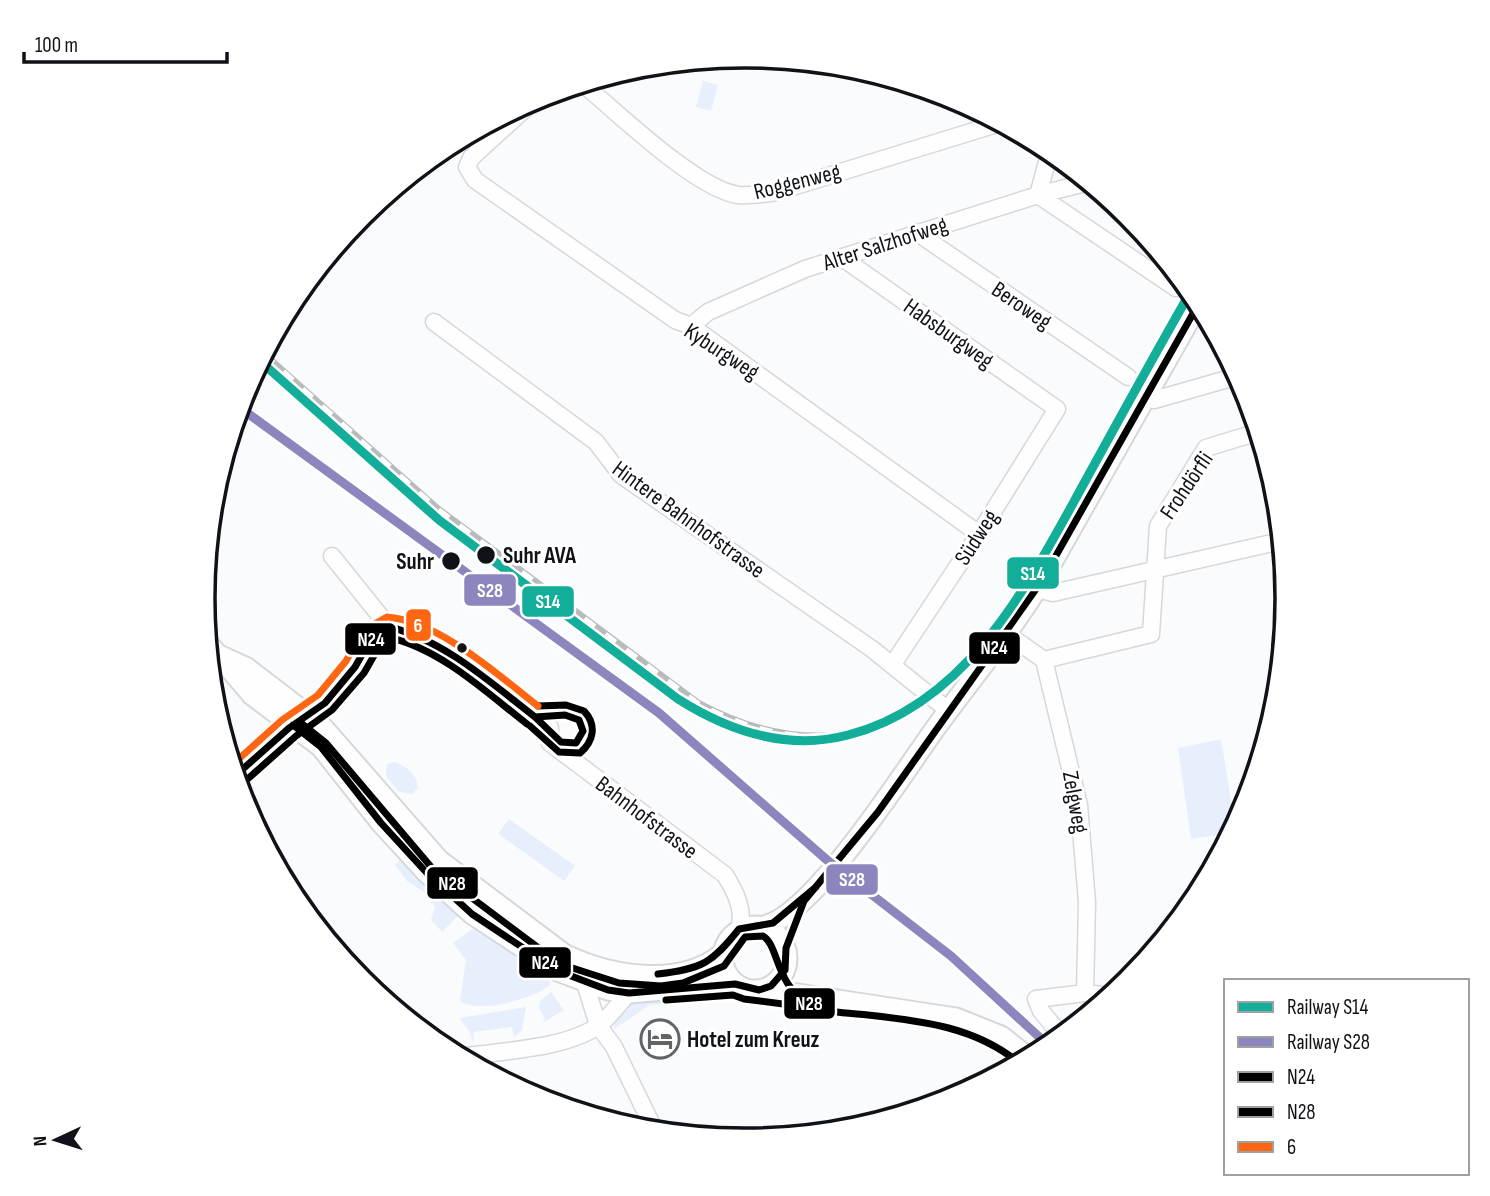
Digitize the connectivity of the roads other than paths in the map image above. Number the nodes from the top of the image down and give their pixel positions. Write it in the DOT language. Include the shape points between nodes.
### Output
graph roads {
  1 [pos="592,91"];
  2 [pos="511,123"];
  3 [pos="987,127"];
  4 [pos="1047,164"];
  5 [pos="1076,185"];
  6 [pos="1038,195"];
  7 [pos="916,232"];
  8 [pos="841,257"];
  9 [pos="1171,285"];
  10 [pos="1192,315"];
  11 [pos="434,322"];
  12 [pos="691,326"];
  13 [pos="1128,377"];
  14 [pos="1227,379"];
  15 [pos="1146,397"];
  16 [pos="1057,409"];
  17 [pos="1249,435"];
  18 [pos="979,534"];
  19 [pos="1272,543"];
  20 [pos="332,556"];
  21 [pos="1153,572"];
  22 [pos="1037,589"];
  23 [pos="389,627"];
  24 [pos="1007,634"];
  25 [pos="219,656"];
  26 [pos="1044,660"];
  27 [pos="893,664"];
  28 [pos="949,710"];
  29 [pos="300,720"];
  30 [pos="243,769"];
  31 [pos="804,901"];
  32 [pos="764,926"];
  33 [pos="739,929"];
  34 [pos="723,953"];
  35 [pos="786,956"];
  36 [pos="585,983"];
  37 [pos="735,984"];
  38 [pos="765,989"];
  39 [pos="629,993"];
  40 [pos="1085,993"];
  41 [pos="1096,994"];
  42 [pos="814,995"];
  43 [pos="598,1025"];
  44 [pos="1054,1027"];
  45 [pos="1020,1051"];
  46 [pos="476,1055"];
  47 [pos="649,1119"];
  1 -- 3 [label="street, Roggenweg" via="690,170 737,195 776,192"];
  2 -- 12 [label="street, Kyburgweg" via="467,166 475,180 675,320"];
  4 -- 6 [label="street"];
  5 -- 6 [label="street, Alter Salzhofweg"];
  6 -- 7 [label="street, Alter Salzhofweg"];
  6 -- 9 [label="street"];
  7 -- 8 [label="street, Alter Salzhofweg"];
  7 -- 13 [label="street, Beroweg"];
  8 -- 12 [label="street, Alter Salzhofweg" via="708,312"];
  8 -- 16 [label="street, Habsburgweg"];
  10 -- 15 [label="main road"];
  11 -- 27 [label="street, Hintere Bahnhofstrasse" via="596,442 621,475"];
  12 -- 18 [label="street, Kyburgweg"];
  14 -- 15 [label="street" via="1154,400"];
  15 -- 22 [label="main road"];
  16 -- 18 [label="street, Südweg"];
  17 -- 21 [label="street, Frohdörfli" via="1206,448 1158,526"];
  18 -- 27 [label="street, Südweg"];
  19 -- 21 [label="street"];
  20 -- 23 [label="street"];
  21 -- 22 [label="street" via="1053,593"];
  21 -- 26 [label="street, Frohdörfli" via="1151,634"];
  22 -- 24 [label="main road"];
  23 -- 29 [label="street" via="372,637 335,693"];
  23 -- 33 [label="street, Bahnhofstrasse" via="421,637 550,728 550,743 725,875 740,914"];
  24 -- 26 [label="street"];
  24 -- 28 [label="main road"];
  25 -- 29 [label="main road" via="252,695"];
  26 -- 40 [label="street, Zelgweg" via="1079,805 1087,902"];
  27 -- 28 [label="street, Hintere Bahnhofstrasse"];
  28 -- 31 [label="main road" via="878,812"];
  29 -- 30 [label="main road"];
  29 -- 34 [label="main road" via="333,735 439,860 564,954 587,965 637,975 686,971"];
  29 -- 36 [label="main road" via="426,872 472,914 558,971"];
  31 -- 32 [label="main road"];
  31 -- 35 [label="main road"];
  32 -- 33 [label="main road"];
  32 -- 35 [label="main road" via="778,935"];
  33 -- 34 [label="main road" via="728,939"];
  34 -- 37 [label="main road" via="724,970"];
  35 -- 38 [label="main road" via="782,976"];
  35 -- 42 [label="main road" via="799,982"];
  36 -- 39 [label="main road"];
  36 -- 43 [label="street"];
  37 -- 38 [label="main road"];
  37 -- 39 [label="main road"];
  38 -- 42 [label="main road"];
  39 -- 43 [label="street"];
  40 -- 41 [label="street"];
  40 -- 44 [label="street" via="1036,999"];
  42 -- 45 [label="main road" via="956,1018 1001,1036"];
  43 -- 46 [label="street" via="552,1043"];
  43 -- 47 [label="street" via="614,1047"];
}
